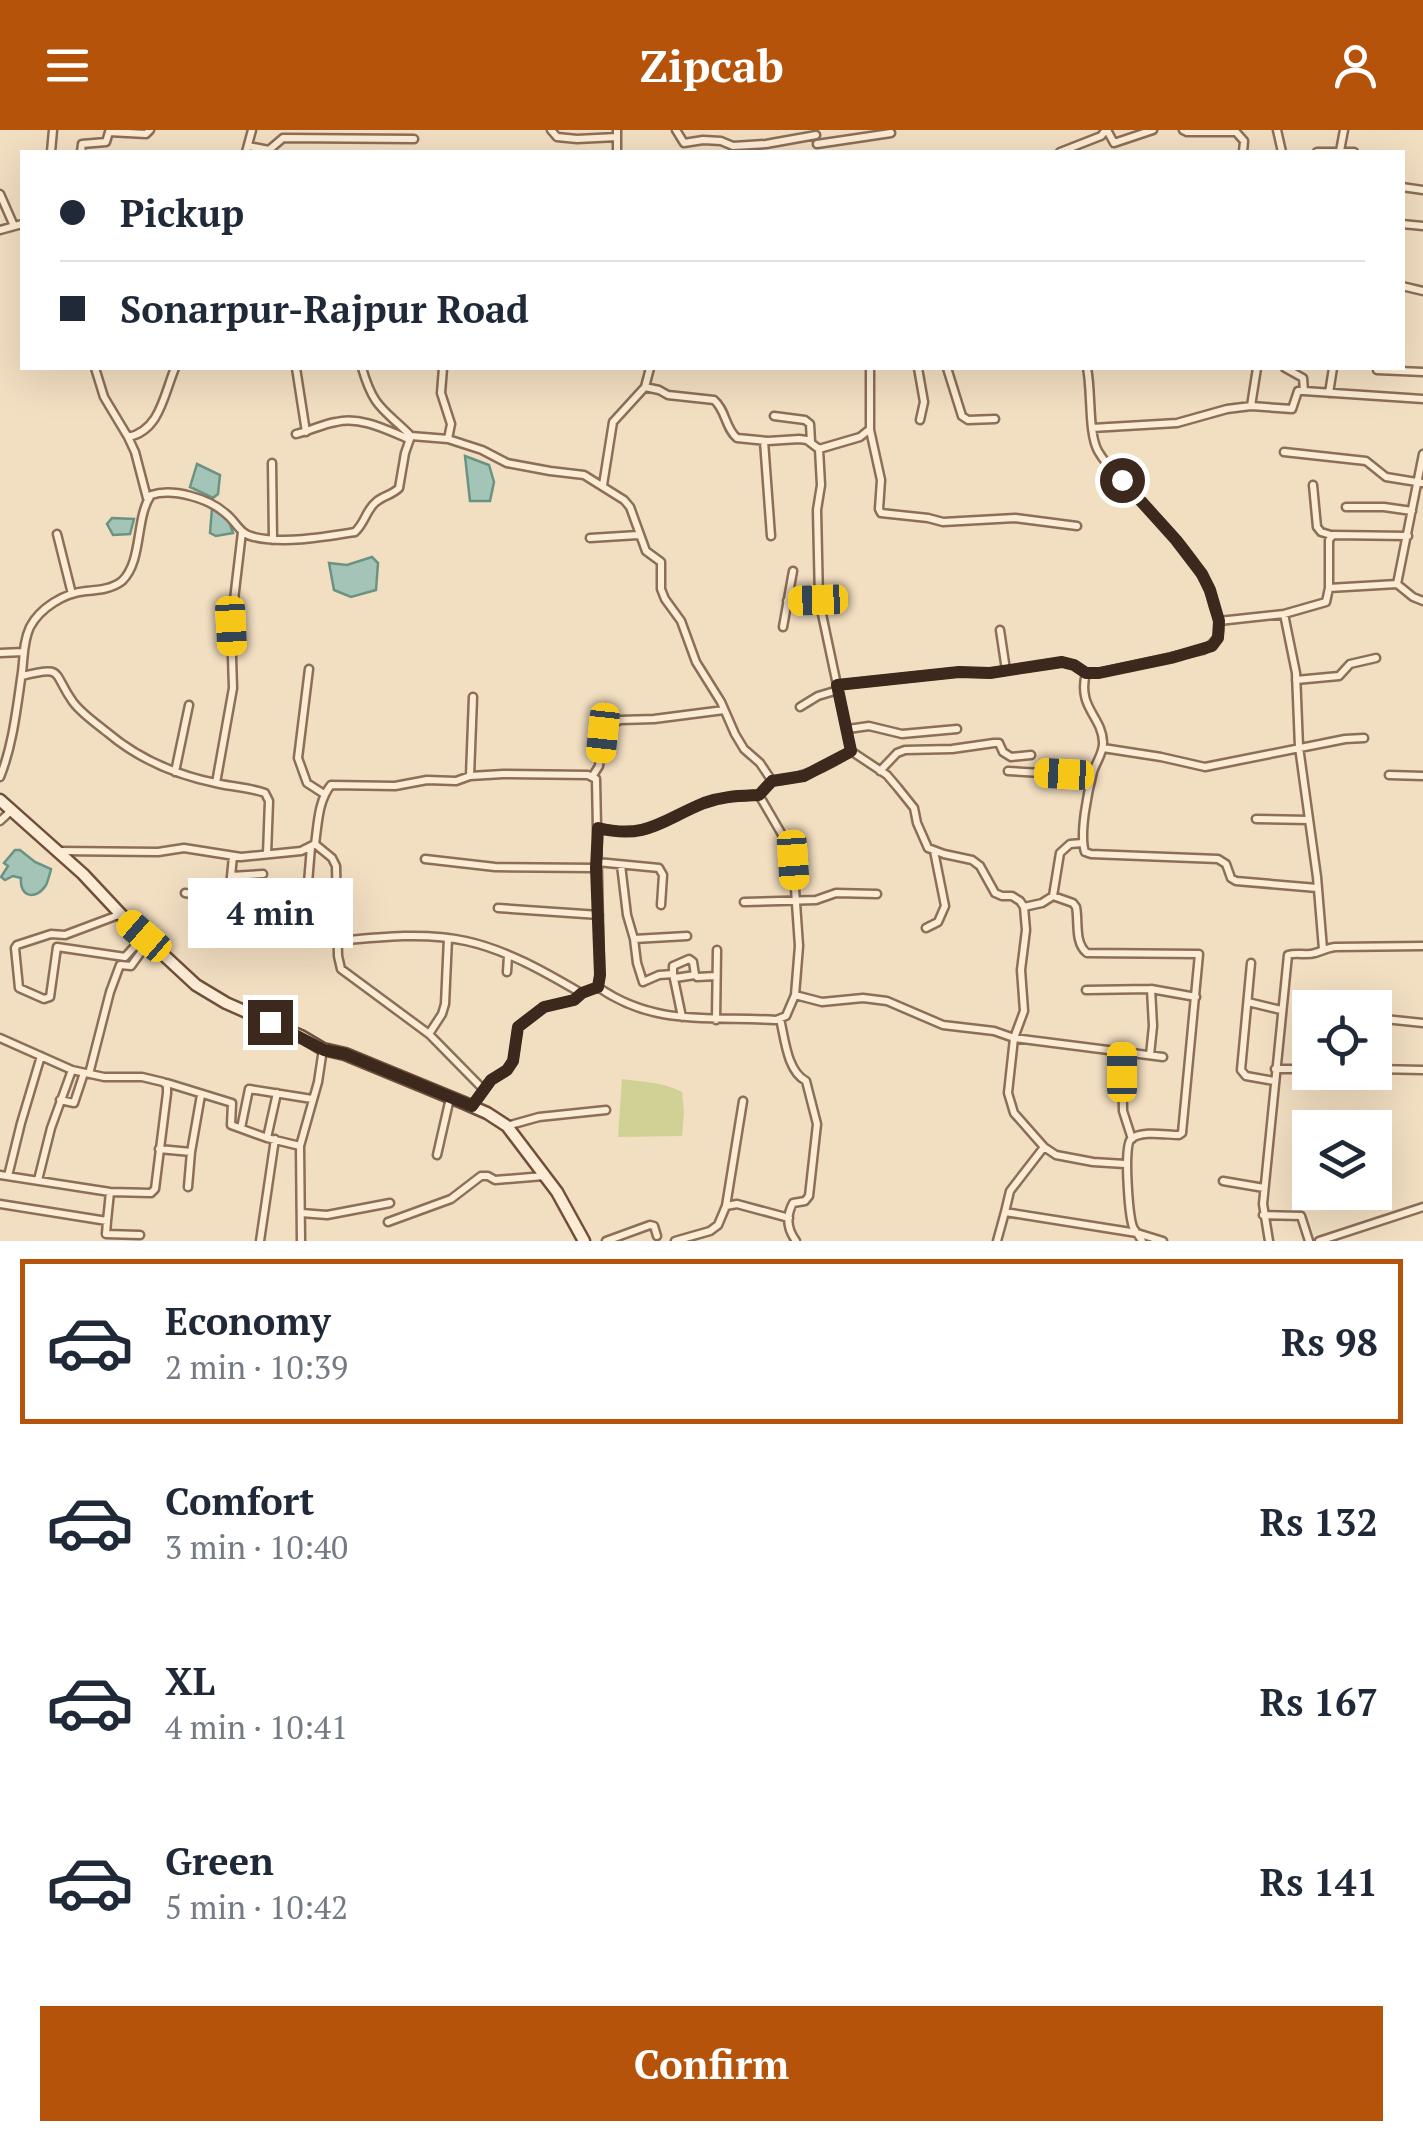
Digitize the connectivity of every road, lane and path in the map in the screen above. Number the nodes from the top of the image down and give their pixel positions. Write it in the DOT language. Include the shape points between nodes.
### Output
graph roads {
  1 [pos="150,130"];
  2 [pos="252,130"];
  3 [pos="552,130"];
  4 [pos="676,130"];
  5 [pos="714,130"];
  6 [pos="1107,130"];
  7 [pos="1153,130"];
  8 [pos="1183,130"];
  9 [pos="617,134"];
  10 [pos="891,134"];
  11 [pos="404,139"];
  12 [pos="414,139"];
  13 [pos="817,140"];
  14 [pos="714,141"];
  15 [pos="1085,148"];
  16 [pos="247,149"];
  17 [pos="617,149"];
  18 [pos="733,149"];
  19 [pos="82,150"];
  20 [pos="404,150"];
  21 [pos="1243,150"];
  22 [pos="0,194"];
  23 [pos="18,225"];
  24 [pos="0,230"];
  25 [pos="96,370"];
  26 [pos="175,370"];
  27 [pos="296,370"];
  28 [pos="363,370"];
  29 [pos="443,370"];
  30 [pos="649,370"];
  31 [pos="870,370"];
  32 [pos="918,370"];
  33 [pos="948,370"];
  34 [pos="1088,370"];
  35 [pos="1257,370"];
  36 [pos="1289,370"];
  37 [pos="1333,370"];
  38 [pos="1377,370"];
  39 [pos="1423,372"];
  40 [pos="644,387"];
  41 [pos="1304,390"];
  42 [pos="1329,393"];
  43 [pos="1423,399"];
  44 [pos="1251,406"];
  45 [pos="774,416"];
  46 [pos="995,419"];
  47 [pos="920,420"];
  48 [pos="1092,428"];
  49 [pos="870,430"];
  50 [pos="306,432"];
  51 [pos="296,434"];
  52 [pos="128,437"];
  53 [pos="410,437"];
  54 [pos="448,439"];
  55 [pos="764,441"];
  56 [pos="811,443"];
  57 [pos="819,449"];
  58 [pos="1284,452"];
  59 [pos="1423,454"];
  60 [pos="272,463"];
  61 [pos="1420,483"];
  62 [pos="1313,485"];
  63 [pos="603,486"];
  64 [pos="148,500"];
  65 [pos="1346,507"];
  66 [pos="1412,511"];
  67 [pos="1077,526"];
  68 [pos="242,532"];
  69 [pos="56,534"];
  70 [pos="638,535"];
  71 [pos="1333,535"];
  72 [pos="772,536"];
  73 [pos="1408,536"];
  74 [pos="590,538"];
  75 [pos="273,540"];
  76 [pos="793,571"];
  77 [pos="1398,584"];
  78 [pos="1329,588"];
  79 [pos="72,594"];
  80 [pos="818,600"];
  81 [pos="788,601"];
  82 [pos="1423,601"];
  83 [pos="1284,614"];
  84 [pos="1219,621"];
  85 [pos="782,627"];
  86 [pos="1000,630"];
  87 [pos="0,652"];
  88 [pos="23,652"];
  89 [pos="1376,658"];
  90 [pos="308,669"];
  91 [pos="1006,670"];
  92 [pos="1086,673"];
  93 [pos="21,676"];
  94 [pos="1296,680"];
  95 [pos="838,687"];
  96 [pos="473,698"];
  97 [pos="189,705"];
  98 [pos="800,707"];
  99 [pos="724,710"];
  100 [pos="848,729"];
  101 [pos="957,729"];
  102 [pos="1364,738"];
  103 [pos="1298,747"];
  104 [pos="1103,748"];
  105 [pos="851,751"];
  106 [pos="1031,755"];
  107 [pos="880,770"];
  108 [pos="175,772"];
  109 [pos="1008,772"];
  110 [pos="1389,775"];
  111 [pos="470,776"];
  112 [pos="1092,776"];
  113 [pos="1423,776"];
  114 [pos="0,777"];
  115 [pos="592,777"];
  116 [pos="772,781"];
  117 [pos="216,783"];
  118 [pos="324,794"];
  119 [pos="759,795"];
  120 [pos="0,800"];
  121 [pos="12,810"];
  122 [pos="1256,819"];
  123 [pos="1309,820"];
  124 [pos="0,822"];
  125 [pos="598,828"];
  126 [pos="1083,843"];
  127 [pos="313,845"];
  128 [pos="55,851"];
  129 [pos="934,851"];
  130 [pos="267,854"];
  131 [pos="234,856"];
  132 [pos="425,859"];
  133 [pos="621,864"];
  134 [pos="597,865"];
  135 [pos="263,874"];
  136 [pos="231,876"];
  137 [pos="1317,888"];
  138 [pos="185,894"];
  139 [pos="877,894"];
  140 [pos="1053,896"];
  141 [pos="796,901"];
  142 [pos="744,902"];
  143 [pos="661,904"];
  144 [pos="273,907"];
  145 [pos="1024,907"];
  146 [pos="498,908"];
  147 [pos="120,914"];
  148 [pos="600,915"];
  149 [pos="926,928"];
  150 [pos="687,936"];
  151 [pos="147,938"];
  152 [pos="448,938"];
  153 [pos="634,939"];
  154 [pos="339,942"];
  155 [pos="1423,946"];
  156 [pos="1323,949"];
  157 [pos="716,950"];
  158 [pos="508,956"];
  159 [pos="1251,963"];
  160 [pos="507,972"];
  161 [pos="695,975"];
  162 [pos="674,976"];
  163 [pos="716,976"];
  164 [pos="598,987"];
  165 [pos="1152,989"];
  166 [pos="1086,990"];
  167 [pos="582,993"];
  168 [pos="795,996"];
  169 [pos="1196,996"];
  170 [pos="1248,1002"];
  171 [pos="1281,1010"];
  172 [pos="682,1017"];
  173 [pos="780,1018"];
  174 [pos="716,1020"];
  175 [pos="1392,1020"];
  176 [pos="1423,1023"];
  177 [pos="429,1034"];
  178 [pos="0,1038"];
  179 [pos="1014,1038"];
  180 [pos="324,1050"];
  181 [pos="1122,1051"];
  182 [pos="1150,1055"];
  183 [pos="40,1056"];
  184 [pos="1162,1056"];
  185 [pos="1275,1069"];
  186 [pos="1292,1069"];
  187 [pos="72,1070"];
  188 [pos="1392,1070"];
  189 [pos="1423,1070"];
  190 [pos="86,1073"];
  191 [pos="1274,1081"];
  192 [pos="163,1082"];
  193 [pos="484,1090"];
  194 [pos="277,1093"];
  195 [pos="201,1095"];
  196 [pos="450,1098"];
  197 [pos="312,1099"];
  198 [pos="60,1100"];
  199 [pos="743,1101"];
  200 [pos="472,1106"];
  201 [pos="606,1110"];
  202 [pos="507,1126"];
  203 [pos="241,1128"];
  204 [pos="271,1139"];
  205 [pos="1132,1139"];
  206 [pos="300,1146"];
  207 [pos="1044,1148"];
  208 [pos="159,1150"];
  209 [pos="191,1152"];
  210 [pos="436,1155"];
  211 [pos="1125,1164"];
  212 [pos="4,1176"];
  213 [pos="544,1176"];
  214 [pos="38,1180"];
  215 [pos="1223,1181"];
  216 [pos="188,1187"];
  217 [pos="1264,1188"];
  218 [pos="110,1192"];
  219 [pos="390,1203"];
  220 [pos="0,1204"];
  221 [pos="726,1206"];
  222 [pos="1423,1207"];
  223 [pos="1005,1212"];
  224 [pos="301,1213"];
  225 [pos="1264,1215"];
  226 [pos="789,1218"];
  227 [pos="107,1220"];
  228 [pos="388,1222"];
  229 [pos="1136,1233"];
  230 [pos="140,1235"];
  231 [pos="657,1236"];
  232 [pos="106,1237"];
  233 [pos="260,1241"];
  234 [pos="300,1241"];
  235 [pos="584,1241"];
  236 [pos="606,1241"];
  237 [pos="675,1241"];
  238 [pos="796,1241"];
  239 [pos="997,1241"];
  240 [pos="1142,1241"];
  241 [pos="1163,1241"];
  242 [pos="1269,1241"];
  243 [pos="1309,1241"];
  244 [pos="1319,1241"];
  1 -- 19 [label="street" via="109,132 106,142 82,144"];
  2 -- 16 [label="street"];
  3 -- 9 [label="street" via="556,137 577,139"];
  4 -- 14 [label="street" via="684,143"];
  5 -- 14 [label="street"];
  6 -- 7 [label="street" via="1114,143"];
  6 -- 15 [label="street"];
  8 -- 21 [label="street" via="1236,132"];
  9 -- 17 [label="street"];
  10 -- 13 [label="street"];
  11 -- 12 [label="street"];
  11 -- 16 [label="street" via="283,138 269,150"];
  11 -- 20 [label="street"];
  13 -- 18 [label="street"];
  14 -- 18 [label="street"];
  22 -- 23 [label="street"];
  23 -- 24 [label="street"];
  25 -- 52 [label="street"];
  26 -- 52 [label="street" via="151,426"];
  27 -- 50 [label="street"];
  28 -- 53 [label="street" via="379,408"];
  29 -- 54 [label="street"];
  30 -- 40 [label="street"];
  31 -- 49 [label="street"];
  32 -- 47 [label="street"];
  33 -- 46 [label="street" via="962,416"];
  34 -- 48 [label="street"];
  35 -- 44 [label="street"];
  36 -- 41 [label="street" via="1303,378"];
  37 -- 42 [label="street"];
  38 -- 39 [label="street"];
  40 -- 55 [label="street" via="714,400 733,436"];
  40 -- 63 [label="street" via="613,422"];
  41 -- 42 [label="street"];
  41 -- 44 [label="street" via="1292,409"];
  42 -- 43 [label="street"];
  44 -- 48 [label="street" via="1177,422"];
  45 -- 56 [label="street" via="805,420"];
  48 -- 84 [label="street" via="1107,464 1202,574"];
  49 -- 57 [label="street"];
  49 -- 67 [label="street" via="882,480 881,514"];
  50 -- 51 [label="street"];
  50 -- 53 [label="street" via="346,420"];
  52 -- 64 [label="street"];
  53 -- 54 [label="street"];
  53 -- 75 [label="street" via="400,488 370,506 360,528"];
  54 -- 63 [label="street" via="507,462 584,475"];
  55 -- 56 [label="street"];
  55 -- 72 [label="street"];
  56 -- 57 [label="street"];
  57 -- 80 [label="street"];
  58 -- 61 [label="street" via="1366,461 1386,478"];
  59 -- 61 [label="street"];
  60 -- 75 [label="street"];
  61 -- 66 [label="street"];
  62 -- 71 [label="street" via="1317,527"];
  63 -- 70 [label="street" via="630,507"];
  64 -- 68 [label="street" via="160,492 189,496 226,513"];
  64 -- 79 [label="street" via="123,579"];
  65 -- 66 [label="street"];
  66 -- 73 [label="street"];
  68 -- 75 [label="street"];
  68 -- 117 [label="street" via="231,626 234,688"];
  69 -- 79 [label="street"];
  70 -- 74 [label="street"];
  70 -- 99 [label="street" via="661,562 665,599"];
  71 -- 73 [label="street"];
  71 -- 78 [label="street"];
  73 -- 77 [label="street"];
  76 -- 81 [label="street"];
  77 -- 78 [label="street"];
  77 -- 82 [label="street"];
  78 -- 83 [label="street" via="1326,602"];
  79 -- 88 [label="street" via="36,618"];
  80 -- 81 [label="street"];
  80 -- 95 [label="street"];
  81 -- 85 [label="street"];
  83 -- 84 [label="street"];
  83 -- 94 [label="street"];
  84 -- 92 [label="street" via="1218,638 1203,650"];
  86 -- 91 [label="street"];
  87 -- 88 [label="street"];
  88 -- 93 [label="street"];
  89 -- 94 [label="street" via="1350,664 1339,676"];
  90 -- 118 [label="street" via="298,758 307,783"];
  91 -- 92 [label="street" via="1062,662"];
  91 -- 95 [label="street"];
  92 -- 104 [label="street" via="1086,704"];
  93 -- 108 [label="street" via="55,672 77,707 110,735"];
  93 -- 114 [label="street"];
  94 -- 103 [label="street"];
  95 -- 98 [label="street"];
  95 -- 100 [label="street"];
  96 -- 111 [label="street"];
  97 -- 108 [label="street"];
  99 -- 115 [label="street" via="620,720 604,729"];
  99 -- 116 [label="street" via="744,749"];
  100 -- 101 [label="street"];
  100 -- 105 [label="street"];
  102 -- 103 [label="street"];
  103 -- 104 [label="street" via="1205,767"];
  103 -- 123 [label="street"];
  104 -- 112 [label="street"];
  105 -- 107 [label="street"];
  105 -- 116 [label="street" via="804,776"];
  106 -- 107 [label="street" via="1011,757 999,743 905,750"];
  107 -- 129 [label="street" via="914,808 922,838"];
  108 -- 117 [label="street"];
  109 -- 112 [label="street"];
  110 -- 113 [label="street"];
  111 -- 115 [label="street"];
  111 -- 118 [label="street" via="395,786 330,785"];
  112 -- 126 [label="street"];
  115 -- 125 [label="street"];
  116 -- 119 [label="street"];
  117 -- 130 [label="street" via="268,796"];
  118 -- 127 [label="street"];
  119 -- 125 [label="street" via="705,803 651,829"];
  119 -- 141 [label="street" via="790,850"];
  120 -- 121 [label="main road"];
  121 -- 124 [label="street"];
  121 -- 128 [label="main road"];
  122 -- 123 [label="street"];
  123 -- 137 [label="street"];
  125 -- 134 [label="street"];
  126 -- 137 [label="street" via="1091,854 1218,859 1236,882"];
  126 -- 140 [label="street" via="1060,853"];
  127 -- 130 [label="street"];
  127 -- 144 [label="street" via="306,907"];
  127 -- 154 [label="street" via="336,866"];
  128 -- 131 [label="street" via="184,848"];
  128 -- 147 [label="main road"];
  129 -- 145 [label="street" via="972,860 994,893"];
  129 -- 149 [label="street" via="945,906 938,922"];
  130 -- 131 [label="street"];
  131 -- 136 [label="street"];
  132 -- 134 [label="street" via="495,867"];
  133 -- 134 [label="street"];
  133 -- 143 [label="street" via="662,870"];
  133 -- 153 [label="street"];
  134 -- 148 [label="street"];
  135 -- 136 [label="street"];
  136 -- 138 [label="street" via="226,899"];
  137 -- 156 [label="street"];
  139 -- 141 [label="street"];
  140 -- 145 [label="street"];
  140 -- 169 [label="street" via="1076,907 1079,942 1087,953 1199,954"];
  141 -- 142 [label="street"];
  141 -- 168 [label="street"];
  145 -- 179 [label="street" via="1024,1011"];
  146 -- 148 [label="street"];
  147 -- 151 [label="main road"];
  147 -- 151 [label="street" via="17,945 19,988 50,997 57,948 124,957"];
  148 -- 164 [label="street"];
  150 -- 153 [label="street"];
  151 -- 180 [label="main road" via="226,1004"];
  151 -- 190 [label="street" via="131,966 120,965"];
  152 -- 154 [label="street"];
  152 -- 158 [label="street"];
  152 -- 177 [label="street" via="445,1004"];
  153 -- 162 [label="street" via="643,982"];
  154 -- 177 [label="street" via="341,969"];
  155 -- 156 [label="street"];
  156 -- 171 [label="street" via="1288,955"];
  157 -- 163 [label="street"];
  158 -- 160 [label="street"];
  158 -- 167 [label="street"];
  159 -- 170 [label="street"];
  161 -- 162 [label="street"];
  161 -- 162 [label="street" via="689,960 673,966"];
  161 -- 163 [label="street"];
  162 -- 172 [label="street"];
  163 -- 174 [label="street"];
  164 -- 167 [label="street"];
  164 -- 172 [label="street" via="620,1003"];
  165 -- 166 [label="street"];
  165 -- 169 [label="street"];
  165 -- 182 [label="street"];
  167 -- 193 [label="street" via="544,1007 518,1027 513,1061"];
  168 -- 173 [label="street"];
  168 -- 179 [label="street" via="887,1000 942,1024"];
  169 -- 205 [label="street" via="1182,1132"];
  170 -- 171 [label="street"];
  170 -- 191 [label="street" via="1242,1073"];
  171 -- 185 [label="street"];
  172 -- 174 [label="street"];
  173 -- 174 [label="street"];
  173 -- 226 [label="street" via="817,1124 809,1196 793,1204"];
  175 -- 176 [label="street"];
  177 -- 193 [label="street"];
  178 -- 183 [label="street"];
  179 -- 181 [label="street"];
  179 -- 207 [label="street" via="1009,1102"];
  180 -- 196 [label="main road"];
  180 -- 197 [label="street"];
  181 -- 182 [label="street"];
  181 -- 205 [label="street" via="1123,1111"];
  182 -- 184 [label="street"];
  183 -- 187 [label="street"];
  183 -- 212 [label="street"];
  185 -- 186 [label="street"];
  185 -- 191 [label="street"];
  187 -- 190 [label="street"];
  187 -- 198 [label="street"];
  188 -- 189 [label="street"];
  190 -- 192 [label="street"];
  190 -- 198 [label="street" via="74,1103"];
  191 -- 217 [label="street"];
  192 -- 195 [label="street"];
  192 -- 208 [label="street" via="168,1093"];
  193 -- 200 [label="street"];
  194 -- 197 [label="street"];
  194 -- 203 [label="street" via="250,1088"];
  194 -- 204 [label="street"];
  195 -- 203 [label="street" via="232,1103 231,1125"];
  195 -- 209 [label="street"];
  196 -- 200 [label="main road"];
  196 -- 210 [label="street"];
  197 -- 206 [label="street"];
  198 -- 214 [label="street"];
  199 -- 221 [label="street"];
  200 -- 202 [label="main road"];
  201 -- 202 [label="street"];
  202 -- 213 [label="main road"];
  203 -- 204 [label="street"];
  204 -- 206 [label="street"];
  204 -- 233 [label="street"];
  205 -- 211 [label="street"];
  206 -- 224 [label="street"];
  207 -- 211 [label="street"];
  207 -- 223 [label="street" via="1010,1191"];
  208 -- 209 [label="street"];
  208 -- 218 [label="street" via="156,1189"];
  209 -- 216 [label="street"];
  211 -- 229 [label="street"];
  212 -- 214 [label="street"];
  213 -- 228 [label="street" via="482,1176 451,1199"];
  213 -- 235 [label="main road"];
  214 -- 218 [label="street"];
  215 -- 217 [label="street"];
  217 -- 225 [label="street"];
  218 -- 227 [label="street"];
  219 -- 224 [label="street"];
  220 -- 227 [label="street"];
  221 -- 226 [label="street"];
  221 -- 237 [label="street" via="718,1225"];
  222 -- 244 [label="street"];
  223 -- 229 [label="street"];
  223 -- 239 [label="street"];
  224 -- 234 [label="street"];
  225 -- 242 [label="street"];
  225 -- 243 [label="street" via="1302,1216"];
  226 -- 238 [label="street"];
  227 -- 232 [label="street"];
  229 -- 240 [label="street"];
  229 -- 241 [label="street"];
  230 -- 232 [label="street"];
  231 -- 236 [label="street" via="650,1225"];
}
